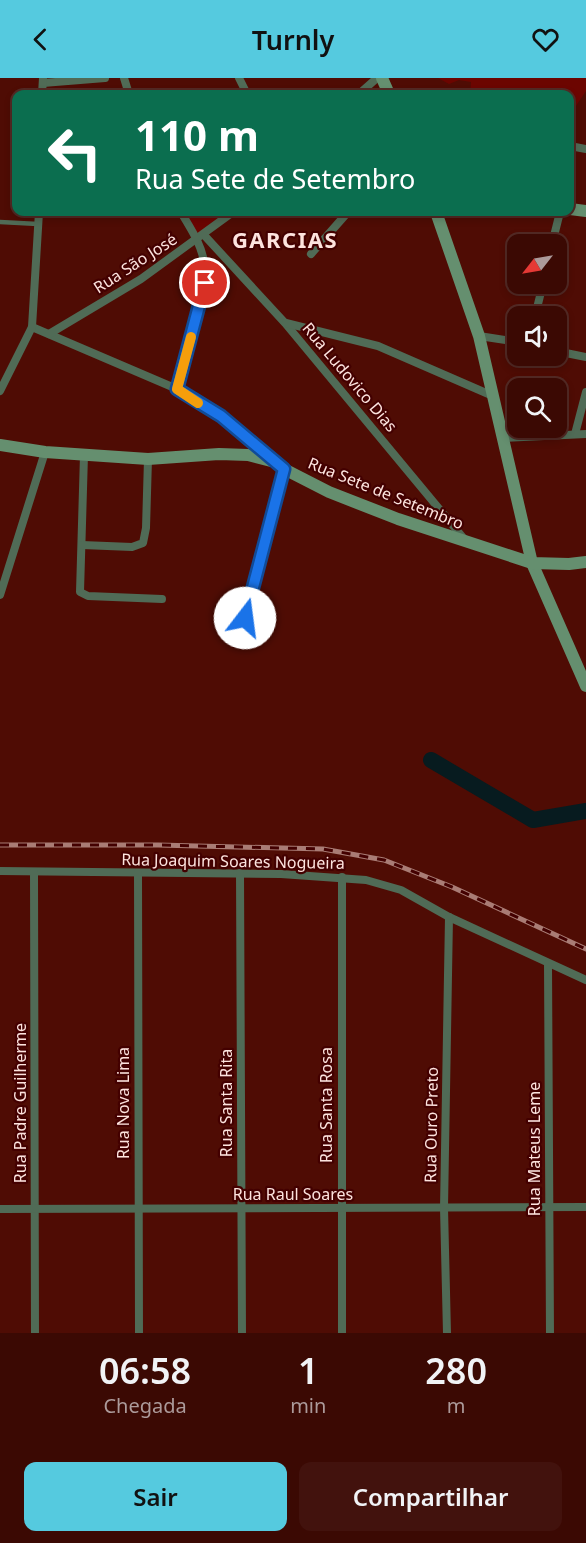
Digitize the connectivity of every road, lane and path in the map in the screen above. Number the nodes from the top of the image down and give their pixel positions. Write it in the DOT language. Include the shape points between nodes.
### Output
graph roads {
  1 [pos="105,78"];
  2 [pos="377,78"];
  3 [pos="43,81"];
  4 [pos="364,90"];
  5 [pos="39,216"];
  6 [pos="184,216"];
  7 [pos="228,216"];
  8 [pos="344,216"];
  9 [pos="437,216"];
  10 [pos="559,216"];
  11 [pos="0,222"];
  12 [pos="38,224"];
  13 [pos="554,234"];
  14 [pos="201,237"];
  15 [pos="311,254"];
  16 [pos="285,323"];
  17 [pos="32,327"];
  18 [pos="49,334"];
  19 [pos="479,336"];
  20 [pos="507,340"];
  21 [pos="567,353"];
  22 [pos="586,357"];
  23 [pos="177,389"];
  24 [pos="0,391"];
  25 [pos="586,392"];
  26 [pos="493,396"];
  27 [pos="574,434"];
  28 [pos="586,434"];
  29 [pos="503,438"];
  30 [pos="0,444"];
  31 [pos="45,452"];
  32 [pos="84,455"];
  33 [pos="148,459"];
  34 [pos="280,466"];
  35 [pos="468,543"];
  36 [pos="82,545"];
  37 [pos="586,562"];
  38 [pos="532,563"];
  39 [pos="0,595"];
  40 [pos="162,599"];
  41 [pos="245,618"];
  42 [pos="586,686"];
  43 [pos="0,871"];
  44 [pos="34,873"];
  45 [pos="138,873"];
  46 [pos="240,873"];
  47 [pos="342,877"];
  48 [pos="449,917"];
  49 [pos="549,964"];
  50 [pos="586,980"];
  51 [pos="549,1207"];
  52 [pos="586,1207"];
  53 [pos="242,1208"];
  54 [pos="444,1208"];
  55 [pos="0,1209"];
  56 [pos="341,1209"];
  57 [pos="35,1210"];
  58 [pos="138,1210"];
  59 [pos="35,1333"];
  60 [pos="139,1333"];
  61 [pos="242,1333"];
  62 [pos="342,1333"];
  63 [pos="447,1333"];
  64 [pos="550,1333"];
  1 -- 3 [label="street"];
  2 -- 4 [label="street"];
  5 -- 12 [label="street"];
  6 -- 14 [label="street"];
  7 -- 14 [label="street, Rua São José"];
  8 -- 15 [label="street"];
  9 -- 19 [label="street"];
  10 -- 13 [label="street"];
  11 -- 12 [label="lane"];
  12 -- 17 [label="street"];
  14 -- 16 [label="street, Rua Ludovico Dias"];
  14 -- 18 [label="street, Rua São José" via="141,279"];
  14 -- 23 [label="street" via="205,283"];
  16 -- 26 [label="street" via="378,346"];
  16 -- 35 [label="street, Rua Ludovico Dias"];
  17 -- 18 [label="street, Rua Sete de Setembro"];
  17 -- 24 [label="street"];
  18 -- 23 [label="street, Rua Sete de Setembro"];
  19 -- 20 [label="street"];
  19 -- 26 [label="street"];
  21 -- 22 [label="street"];
  23 -- 34 [label="street, Rua Sete de Setembro" via="221,416"];
  25 -- 27 [label="street"];
  26 -- 29 [label="street"];
  27 -- 28 [label="street"];
  27 -- 29 [label="street"];
  29 -- 38 [label="street"];
  30 -- 31 [label="street"];
  31 -- 32 [label="street"];
  31 -- 39 [label="street"];
  32 -- 33 [label="street"];
  32 -- 36 [label="street"];
  33 -- 34 [label="street" via="235,454"];
  33 -- 36 [label="street" via="142,543 132,547"];
  34 -- 35 [label="street, Rua Sete de Setembro" via="329,492"];
  34 -- 41 [label="street"];
  35 -- 38 [label="street, Rua Sete de Setembro"];
  36 -- 40 [label="street" via="83,596"];
  37 -- 38 [label="street, Rua Sete de Setembro"];
  38 -- 42 [label="street"];
  43 -- 44 [label="street, Rua Joaquim Soares Nogueira"];
  44 -- 45 [label="street, Rua Joaquim Soares Nogueira"];
  44 -- 57 [label="street, Rua Padre Guilherme"];
  45 -- 46 [label="street, Rua Joaquim Soares Nogueira"];
  45 -- 58 [label="street, Rua Nova Lima"];
  46 -- 47 [label="street, Rua Joaquim Soares Nogueira"];
  46 -- 53 [label="street, Rua Santa Rita"];
  47 -- 48 [label="street, Rua Joaquim Soares Nogueira" via="395,888"];
  47 -- 56 [label="street, Rua Santa Rosa"];
  48 -- 49 [label="street, Rua Joaquim Soares Nogueira"];
  48 -- 54 [label="street, Rua Ouro Preto"];
  49 -- 50 [label="street, Rua Joaquim Soares Nogueira"];
  49 -- 51 [label="street, Rua Mateus Leme"];
  51 -- 52 [label="street, Rua Raul Soares"];
  51 -- 54 [label="street, Rua Raul Soares"];
  51 -- 64 [label="street, Rua Mateus Leme"];
  53 -- 56 [label="street, Rua Raul Soares"];
  53 -- 58 [label="street, Rua Raul Soares"];
  53 -- 61 [label="street, Rua Santa Rita"];
  54 -- 56 [label="street, Rua Raul Soares"];
  54 -- 63 [label="street, Rua Ouro Preto"];
  55 -- 57 [label="street, Rua Raul Soares"];
  56 -- 62 [label="street, Rua Santa Rosa"];
  57 -- 58 [label="street, Rua Raul Soares"];
  57 -- 59 [label="street, Rua Padre Guilherme"];
  58 -- 60 [label="street, Rua Nova Lima"];
}
